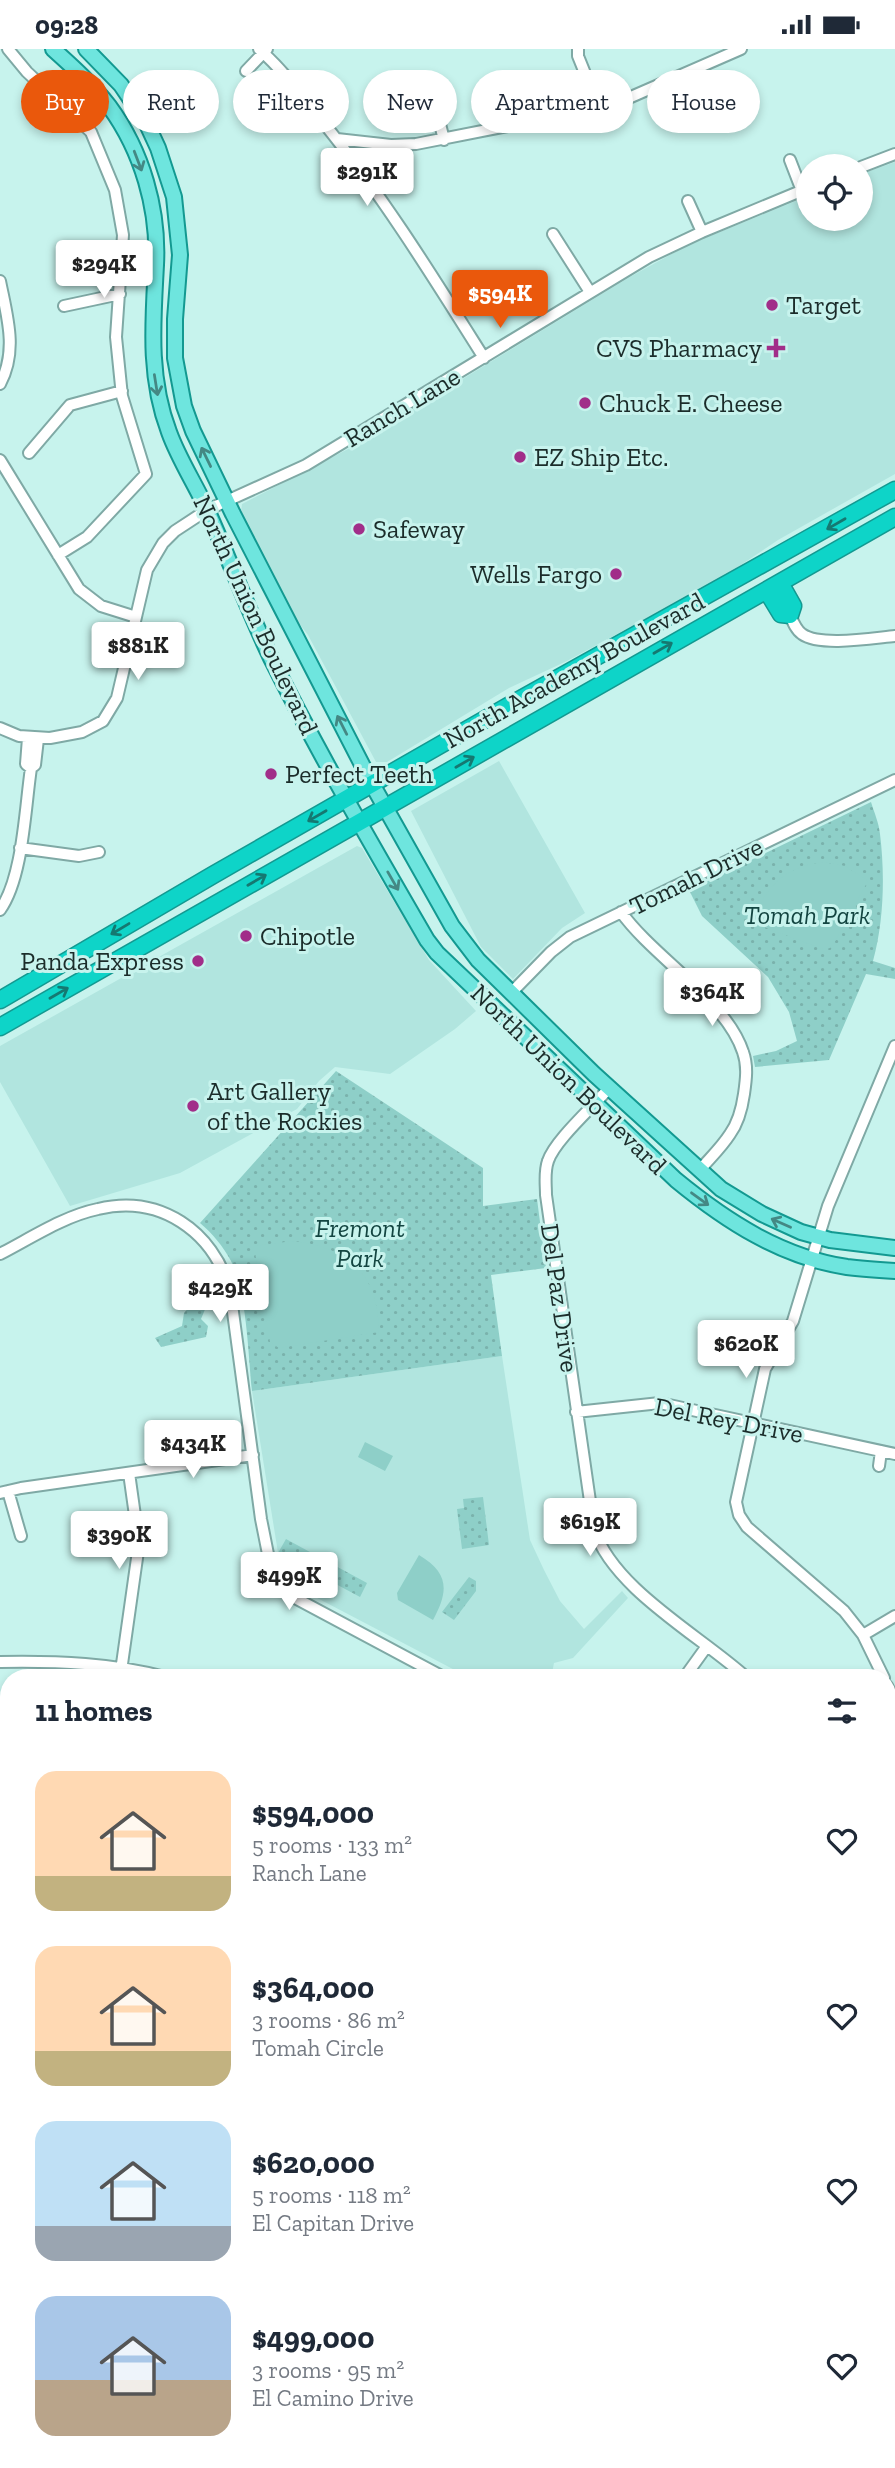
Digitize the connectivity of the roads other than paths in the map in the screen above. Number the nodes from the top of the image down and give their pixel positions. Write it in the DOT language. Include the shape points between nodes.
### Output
graph roads {
  1 [pos="8,49"];
  2 [pos="54,49"];
  3 [pos="86,49"];
  4 [pos="578,49"];
  5 [pos="741,49"];
  6 [pos="263,50"];
  7 [pos="247,70"];
  8 [pos="584,70"];
  9 [pos="633,96"];
  10 [pos="442,133"];
  11 [pos="478,133"];
  12 [pos="337,139"];
  13 [pos="444,140"];
  14 [pos="895,154"];
  15 [pos="790,160"];
  16 [pos="873,162"];
  17 [pos="796,172"];
  18 [pos="796,193"];
  19 [pos="688,201"];
  20 [pos="702,232"];
  21 [pos="553,235"];
  22 [pos="0,281"];
  23 [pos="590,292"];
  24 [pos="120,295"];
  25 [pos="64,306"];
  26 [pos="484,359"];
  27 [pos="0,384"];
  28 [pos="122,391"];
  29 [pos="29,453"];
  30 [pos="0,460"];
  31 [pos="895,490"];
  32 [pos="227,501"];
  33 [pos="207,510"];
  34 [pos="895,517"];
  35 [pos="58,555"];
  36 [pos="774,587"];
  37 [pos="790,615"];
  38 [pos="136,617"];
  39 [pos="895,636"];
  40 [pos="0,728"];
  41 [pos="33,738"];
  42 [pos="895,780"];
  43 [pos="372,784"];
  44 [pos="346,799"];
  45 [pos="385,808"];
  46 [pos="360,822"];
  47 [pos="20,848"];
  48 [pos="99,852"];
  49 [pos="0,910"];
  50 [pos="621,912"];
  51 [pos="511,993"];
  52 [pos="0,1000"];
  53 [pos="0,1027"];
  54 [pos="895,1047"];
  55 [pos="609,1088"];
  56 [pos="595,1104"];
  57 [pos="699,1171"];
  58 [pos="818,1237"];
  59 [pos="895,1248"];
  60 [pos="0,1254"];
  61 [pos="812,1258"];
  62 [pos="895,1271"];
  63 [pos="576,1412"];
  64 [pos="753,1423"];
  65 [pos="881,1451"];
  66 [pos="895,1454"];
  67 [pos="253,1455"];
  68 [pos="879,1466"];
  69 [pos="129,1473"];
  70 [pos="4,1492"];
  71 [pos="610,1523"];
  72 [pos="594,1529"];
  73 [pos="21,1536"];
  74 [pos="277,1578"];
  75 [pos="262,1587"];
  76 [pos="895,1616"];
  77 [pos="863,1635"];
  78 [pos="707,1646"];
  79 [pos="0,1662"];
  80 [pos="101,1669"];
  81 [pos="122,1669"];
  82 [pos="428,1669"];
  83 [pos="690,1669"];
  84 [pos="736,1669"];
  85 [pos="880,1669"];
  1 -- 24 [label="street" via="91,132 115,190 123,235"];
  2 -- 33 [label="main road, North Union Boulevard, one-way" via="109,106 145,177 156,239 155,383 168,431"];
  32 -- 3 [label="main road, North Union Boulevard, one-way" via="193,431 178,382 174,328 179,230 166,170 134,103"];
  4 -- 8 [label="street"];
  5 -- 9 [label="street"];
  6 -- 7 [label="street"];
  6 -- 12 [label="street"];
  10 -- 13 [label="street"];
  11 -- 13 [label="street"];
  12 -- 13 [label="street" via="403,146"];
  12 -- 26 [label="street" via="405,232"];
  14 -- 16 [label="street"];
  15 -- 17 [label="street, Ranch Lane"];
  18 -- 20 [label="street, Ranch Lane"];
  19 -- 20 [label="street"];
  20 -- 23 [label="street, Ranch Lane"];
  21 -- 23 [label="street"];
  22 -- 27 [label="street" via="11,353"];
  23 -- 26 [label="street, Ranch Lane"];
  24 -- 25 [label="street"];
  24 -- 28 [label="street" via="116,337"];
  26 -- 32 [label="street, Ranch Lane" via="306,465"];
  28 -- 29 [label="street" via="70,405"];
  28 -- 35 [label="street" via="146,474 87,537"];
  30 -- 35 [label="street"];
  31 -- 43 [label="highway, North Academy Boulevard, one-way"];
  32 -- 33 [label="street, Ranch Lane"];
  43 -- 32 [label="main road, North Union Boulevard, one-way"];
  33 -- 38 [label="street, Ranch Lane" via="176,531 154,557"];
  33 -- 44 [label="main road, North Union Boulevard" via="271,656"];
  34 -- 36 [label="highway, North Academy Boulevard"];
  35 -- 38 [label="street" via="79,589 96,603"];
  36 -- 37 [label="highway" via="781,614"];
  45 -- 36 [label="highway, North Academy Boulevard, one-way"];
  37 -- 39 [label="street" via="801,633 811,638"];
  38 -- 41 [label="street, Ranch Lane" via="117,698 103,721 82,732"];
  40 -- 41 [label="street"];
  41 -- 47 [label="street" via="26,765 31,768"];
  42 -- 50 [label="street, Tomah Drive"];
  43 -- 44 [label="highway, North Academy Boulevard"];
  43 -- 45 [label="main road, North Union Boulevard"];
  44 -- 46 [label="main road, North Union Boulevard"];
  44 -- 52 [label="highway, North Academy Boulevard, one-way"];
  45 -- 46 [label="highway, North Academy Boulevard"];
  45 -- 51 [label="main road, North Union Boulevard" via="452,926"];
  53 -- 46 [label="highway, North Academy Boulevard, one-way"];
  46 -- 56 [label="main road, North Union Boulevard, one-way" via="437,953"];
  47 -- 48 [label="street" via="79,856"];
  47 -- 49 [label="street" via="13,884"];
  50 -- 51 [label="street, Tomah Drive" via="560,943"];
  50 -- 57 [label="street" via="718,1010 743,1051 746,1081 739,1116 731,1133"];
  51 -- 55 [label="main road, North Union Boulevard"];
  54 -- 58 [label="street"];
  55 -- 56 [label="street, Del Paz Drive"];
  55 -- 57 [label="main road, North Union Boulevard"];
  56 -- 61 [label="main road, North Union Boulevard, one-way" via="695,1196 758,1238"];
  56 -- 63 [label="street, Del Paz Drive" via="551,1154 545,1173"];
  58 -- 57 [label="main road, North Union Boulevard, one-way" via="762,1214"];
  58 -- 59 [label="main road, North Union Boulevard"];
  58 -- 61 [label="street"];
  60 -- 67 [label="street" via="83,1213 112,1206 150,1209 174,1217 196,1232 214,1252 230,1290"];
  61 -- 62 [label="main road, North Union Boulevard" via="846,1267"];
  61 -- 64 [label="street" via="793,1321 765,1369"];
  63 -- 64 [label="street, Del Rey Drive" via="660,1403"];
  63 -- 72 [label="street, Del Paz Drive"];
  64 -- 65 [label="street, Del Rey Drive"];
  64 -- 77 [label="street" via="736,1501 739,1515 747,1528 834,1601"];
  65 -- 66 [label="street, Del Rey Drive"];
  65 -- 68 [label="street"];
  67 -- 69 [label="street"];
  67 -- 74 [label="street" via="266,1546"];
  69 -- 70 [label="street"];
  69 -- 81 [label="street" via="139,1544"];
  70 -- 73 [label="street"];
  71 -- 72 [label="street"];
  72 -- 78 [label="street, Del Paz Drive" via="621,1574"];
  74 -- 75 [label="street"];
  74 -- 82 [label="street" via="297,1598"];
  76 -- 77 [label="street"];
  77 -- 85 [label="street"];
  78 -- 83 [label="street"];
  78 -- 84 [label="street, Del Paz Drive"];
  79 -- 80 [label="street" via="76,1663"];
}
